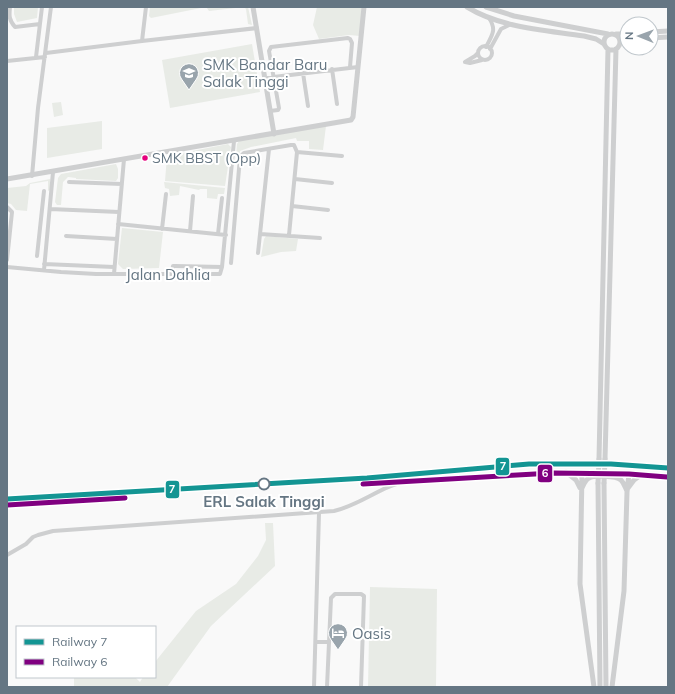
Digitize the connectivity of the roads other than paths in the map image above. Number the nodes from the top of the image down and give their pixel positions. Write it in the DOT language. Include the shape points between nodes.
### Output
graph roads {
  1 [pos="10,7"];
  2 [pos="42,7"];
  3 [pos="51,7"];
  4 [pos="146,7"];
  5 [pos="253,7"];
  6 [pos="364,7"];
  7 [pos="467,7"];
  8 [pos="486,7"];
  9 [pos="489,18"];
  10 [pos="40,24"];
  11 [pos="511,24"];
  12 [pos="257,28"];
  13 [pos="608,34"];
  14 [pos="616,34"];
  15 [pos="619,39"];
  16 [pos="142,41"];
  17 [pos="619,46"];
  18 [pos="606,47"];
  19 [pos="488,48"];
  20 [pos="616,49"];
  21 [pos="478,53"];
  22 [pos="45,55"];
  23 [pos="36,58"];
  24 [pos="483,60"];
  25 [pos="7,61"];
  26 [pos="350,67"];
  27 [pos="358,67"];
  28 [pos="332,69"];
  29 [pos="303,73"];
  30 [pos="274,76"];
  31 [pos="265,78"];
  32 [pos="337,104"];
  33 [pos="308,106"];
  34 [pos="270,111"];
  35 [pos="274,134"];
  36 [pos="234,141"];
  37 [pos="269,149"];
  38 [pos="297,152"];
  39 [pos="342,156"];
  40 [pos="124,159"];
  41 [pos="53,172"];
  42 [pos="239,175"];
  43 [pos="32,176"];
  44 [pos="231,176"];
  45 [pos="7,179"];
  46 [pos="295,179"];
  47 [pos="69,182"];
  48 [pos="332,183"];
  49 [pos="122,184"];
  50 [pos="51,194"];
  51 [pos="166,194"];
  52 [pos="193,196"];
  53 [pos="229,201"];
  54 [pos="292,206"];
  55 [pos="7,207"];
  56 [pos="50,209"];
  57 [pos="328,210"];
  58 [pos="119,212"];
  59 [pos="118,224"];
  60 [pos="162,229"];
  61 [pos="190,232"];
  62 [pos="218,234"];
  63 [pos="260,234"];
  64 [pos="226,235"];
  65 [pos="66,236"];
  66 [pos="289,236"];
  67 [pos="320,238"];
  68 [pos="117,239"];
  69 [pos="39,243"];
  70 [pos="46,244"];
  71 [pos="258,253"];
  72 [pos="37,256"];
  73 [pos="7,260"];
  74 [pos="231,263"];
  75 [pos="44,264"];
  76 [pos="7,267"];
  77 [pos="114,267"];
  78 [pos="222,267"];
  79 [pos="44,270"];
  80 [pos="172,273"];
  81 [pos="114,274"];
  82 [pos="602,459"];
  83 [pos="566,472"];
  84 [pos="582,473"];
  85 [pos="629,474"];
  86 [pos="642,475"];
  87 [pos="668,477"];
  88 [pos="601,483"];
  89 [pos="581,491"];
  90 [pos="627,492"];
  91 [pos="319,513"];
  92 [pos="7,555"];
  93 [pos="316,642"];
  94 [pos="329,642"];
  95 [pos="314,687"];
  96 [pos="327,687"];
  97 [pos="361,687"];
  98 [pos="594,687"];
  99 [pos="600,687"];
  100 [pos="606,687"];
  101 [pos="612,687"];
  1 -- 10 [label="street" via="10,22 15,26"];
  2 -- 10 [label="street"];
  3 -- 22 [label="street"];
  4 -- 16 [label="street"];
  5 -- 12 [label="street"];
  6 -- 27 [label="street"];
  7 -- 9 [label="street"];
  8 -- 13 [label="street" via="514,16"];
  9 -- 11 [label="street"];
  9 -- 19 [label="street" via="494,31"];
  10 -- 23 [label="street"];
  11 -- 18 [label="street" via="584,36"];
  11 -- 19 [label="street" via="502,28"];
  12 -- 16 [label="street"];
  12 -- 31 [label="street"];
  13 -- 14 [label="street"];
  13 -- 18 [label="street" via="605,39"];
  14 -- 15 [label="street"];
  16 -- 22 [label="street"];
  17 -- 20 [label="street"];
  18 -- 20 [label="street"];
  18 -- 82 [label="street"];
  19 -- 21 [label="street" via="481,47"];
  19 -- 24 [label="street" via="492,53 487,60"];
  20 -- 82 [label="street"];
  21 -- 24 [label="street"];
  21 -- 24 [label="street" via="465,62"];
  22 -- 23 [label="street"];
  22 -- 43 [label="street"];
  23 -- 25 [label="street"];
  26 -- 27 [label="street"];
  26 -- 28 [label="street"];
  26 -- 30 [label="street" via="350,39 281,45 271,47 269,51"];
  27 -- 35 [label="street" via="351,120"];
  28 -- 29 [label="street"];
  28 -- 32 [label="street"];
  29 -- 30 [label="street"];
  29 -- 33 [label="street"];
  30 -- 31 [label="street"];
  30 -- 34 [label="street" via="279,108"];
  31 -- 34 [label="street"];
  34 -- 35 [label="street"];
  35 -- 36 [label="street"];
  36 -- 40 [label="street"];
  36 -- 44 [label="street, Jalan Dahlia"];
  37 -- 38 [label="street" via="294,145"];
  37 -- 42 [label="street" via="242,154"];
  37 -- 63 [label="street"];
  38 -- 39 [label="street"];
  38 -- 46 [label="street"];
  40 -- 41 [label="street"];
  40 -- 49 [label="street"];
  41 -- 43 [label="street"];
  41 -- 50 [label="street"];
  42 -- 44 [label="street"];
  42 -- 74 [label="street"];
  43 -- 45 [label="street"];
  44 -- 53 [label="street, Jalan Dahlia"];
  46 -- 48 [label="street"];
  46 -- 54 [label="street"];
  47 -- 49 [label="street"];
  49 -- 58 [label="street"];
  50 -- 56 [label="street"];
  50 -- 69 [label="street" via="43,192"];
  51 -- 60 [label="street"];
  52 -- 61 [label="street"];
  53 -- 62 [label="street" via="221,200"];
  53 -- 64 [label="street, Jalan Dahlia"];
  54 -- 57 [label="street"];
  54 -- 66 [label="street"];
  55 -- 73 [label="street" via="12,212"];
  56 -- 58 [label="street"];
  56 -- 70 [label="street"];
  58 -- 59 [label="street"];
  59 -- 60 [label="street"];
  59 -- 68 [label="street"];
  60 -- 61 [label="street"];
  61 -- 62 [label="street"];
  62 -- 64 [label="street"];
  63 -- 66 [label="street"];
  63 -- 71 [label="street"];
  64 -- 78 [label="street, Jalan Dahlia"];
  65 -- 68 [label="street"];
  66 -- 67 [label="street"];
  68 -- 77 [label="street"];
  69 -- 70 [label="street"];
  69 -- 72 [label="street"];
  70 -- 75 [label="street"];
  75 -- 77 [label="street"];
  75 -- 79 [label="street"];
  76 -- 79 [label="street, Jalan Dahlia"];
  77 -- 81 [label="street"];
  78 -- 80 [label="street, Jalan Dahlia" via="220,274 217,275"];
  78 -- 80 [label="street" via="173,266"];
  79 -- 81 [label="street, Jalan Dahlia"];
  80 -- 81 [label="street, Jalan Dahlia"];
  82 -- 88 [label="street, bridge"];
  83 -- 84 [label="street"];
  83 -- 89 [label="street" via="576,480"];
  83 -- 91 [label="street" via="403,482 343,509"];
  84 -- 85 [label="street"];
  84 -- 89 [label="street"];
  85 -- 86 [label="street"];
  85 -- 90 [label="street"];
  86 -- 87 [label="street"];
  86 -- 90 [label="street" via="631,483"];
  88 -- 99 [label="street"];
  88 -- 100 [label="street"];
  89 -- 90 [label="street" via="590,477 610,477 622,481"];
  89 -- 98 [label="street" via="580,584"];
  90 -- 101 [label="street" via="624,591"];
  91 -- 92 [label="street" via="53,530 33,537"];
  91 -- 93 [label="street"];
  93 -- 94 [label="street"];
  93 -- 95 [label="street"];
  94 -- 96 [label="street"];
  94 -- 97 [label="street" via="331,598 335,594 364,596"];
}
